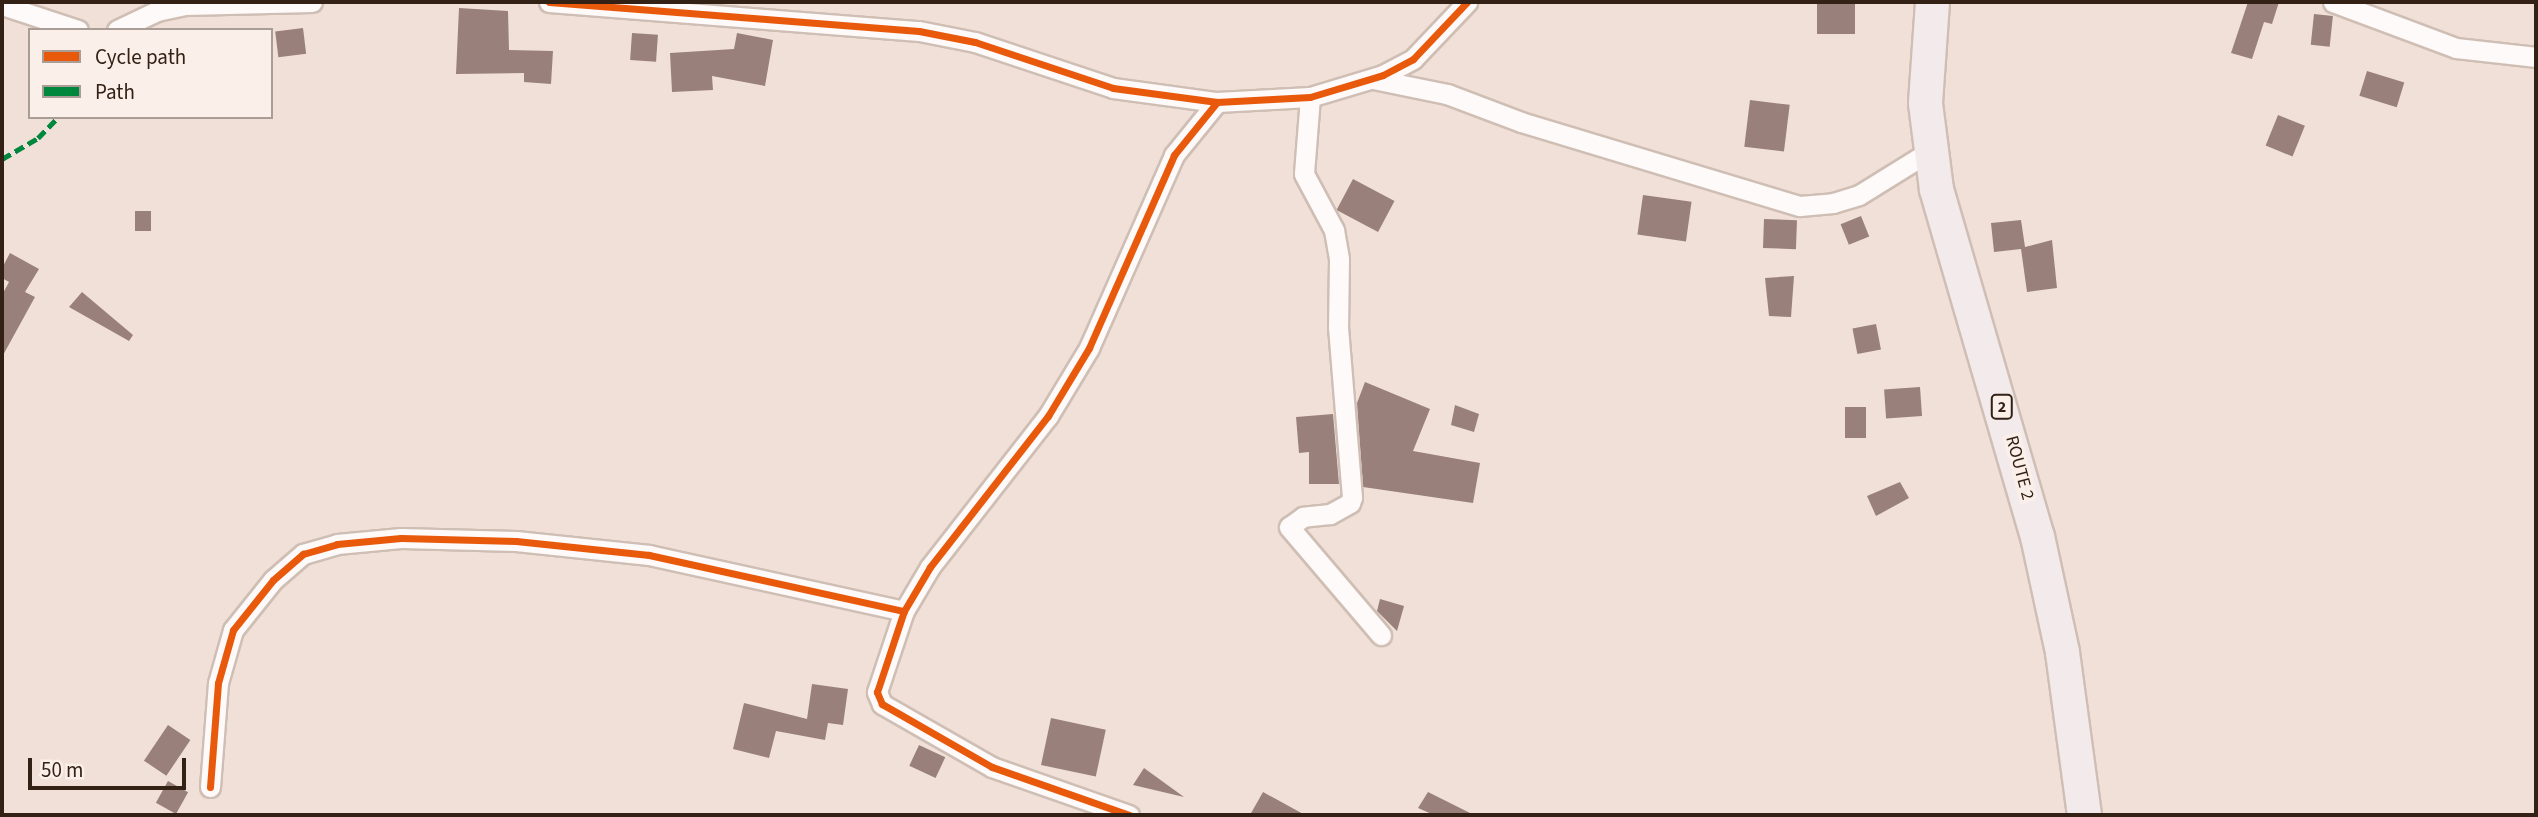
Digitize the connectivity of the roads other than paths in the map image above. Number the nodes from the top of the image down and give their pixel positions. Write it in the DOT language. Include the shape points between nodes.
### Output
graph roads {
  1 [pos="313,2"];
  2 [pos="549,2"];
  3 [pos="1467,2"];
  4 [pos="1932,2"];
  5 [pos="2333,2"];
  6 [pos="2,5"];
  7 [pos="72,28"];
  8 [pos="121,28"];
  9 [pos="2536,57"];
  10 [pos="1372,79"];
  11 [pos="1310,97"];
  12 [pos="1217,103"];
  13 [pos="1930,151"];
  14 [pos="904,611"];
  15 [pos="1381,635"];
  16 [pos="211,787"];
  17 [pos="1129,815"];
  18 [pos="2084,815"];
  1 -- 8 [label="street" via="186,5 157,11"];
  2 -- 12 [label="street" via="919,31 975,42 1113,88"];
  3 -- 10 [label="street" via="1413,59"];
  4 -- 13 [label="highway, ROUTE 2 / 2" via="1926,103"];
  5 -- 9 [label="street" via="2456,48"];
  6 -- 7 [label="street"];
  10 -- 11 [label="street"];
  10 -- 13 [label="street" via="1447,94 1521,122 1800,206 1833,204 1859,194"];
  11 -- 12 [label="street"];
  11 -- 15 [label="street" via="1304,174 1334,230 1339,259 1338,327 1352,497 1337,510 1303,517 1290,527"];
  12 -- 14 [label="street" via="1169,165 1088,348 1048,416 930,567"];
  13 -- 18 [label="highway, ROUTE 2 / 2" via="1952,251 1998,390 2038,536 2062,652"];
  14 -- 16 [label="street" via="649,555 516,541 401,538 337,544 303,554 273,580 233,630 218,683"];
  14 -- 17 [label="street" via="877,692 882,704 992,767"];
}
